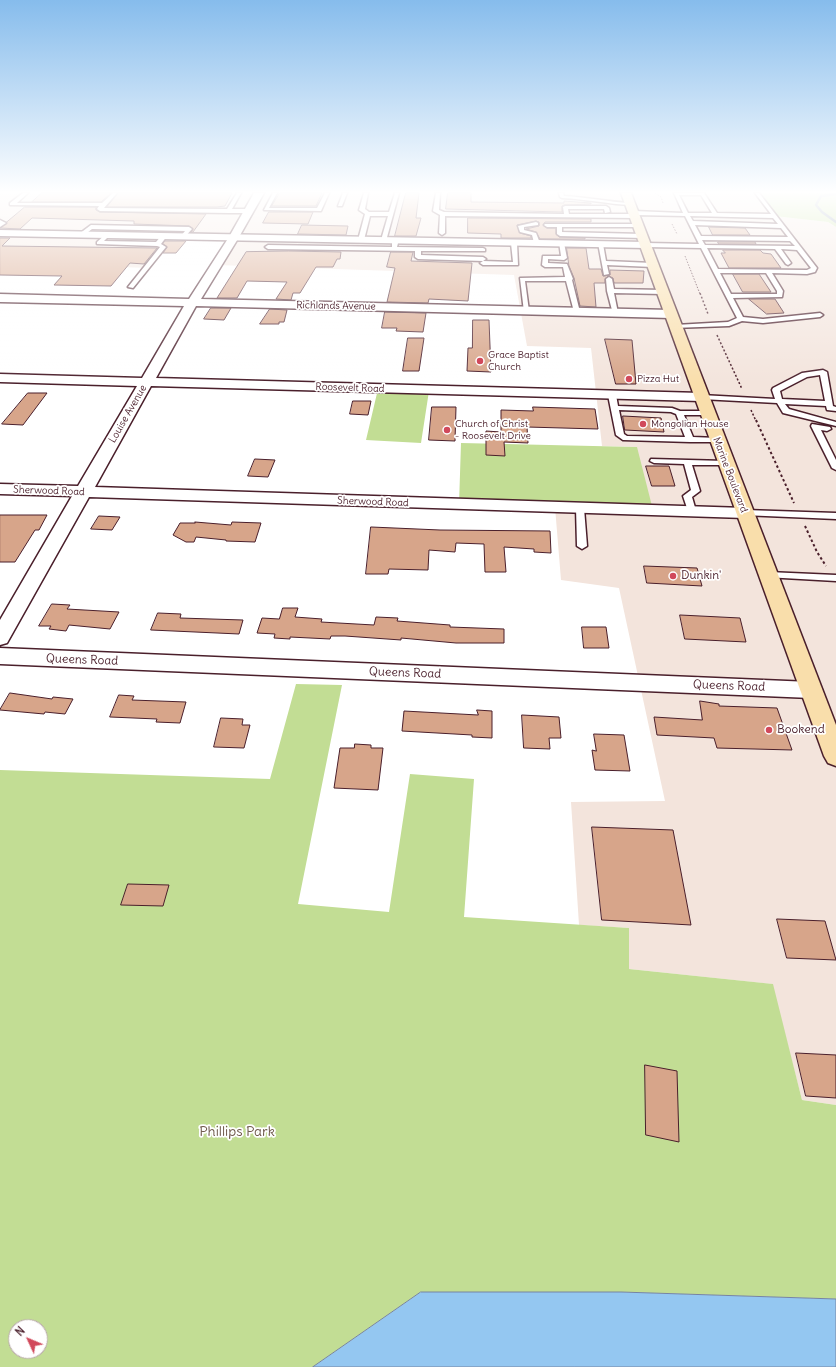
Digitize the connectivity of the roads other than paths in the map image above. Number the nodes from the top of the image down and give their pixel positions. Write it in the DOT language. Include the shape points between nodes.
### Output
graph roads {
  1 [pos="155,257"];
  2 [pos="221,257"];
  3 [pos="425,257"];
  4 [pos="483,257"];
  5 [pos="515,257"];
  6 [pos="602,257"];
  7 [pos="650,257"];
  8 [pos="710,257"];
  9 [pos="784,257"];
  10 [pos="805,257"];
  11 [pos="564,258"];
  12 [pos="483,263"];
  13 [pos="788,263"];
  14 [pos="604,264"];
  15 [pos="565,265"];
  16 [pos="653,265"];
  17 [pos="717,271"];
  18 [pos="768,272"];
  19 [pos="570,279"];
  20 [pos="131,287"];
  21 [pos="610,291"];
  22 [pos="663,292"];
  23 [pos="729,296"];
  24 [pos="0,298"];
  25 [pos="192,303"];
  26 [pos="526,311"];
  27 [pos="577,312"];
  28 [pos="615,313"];
  29 [pos="820,315"];
  30 [pos="741,319"];
  31 [pos="673,320"];
  32 [pos="0,378"];
  33 [pos="146,382"];
  34 [pos="701,397"];
  35 [pos="614,401"];
  36 [pos="779,402"];
  37 [pos="833,407"];
  38 [pos="680,413"];
  39 [pos="707,413"];
  40 [pos="836,424"];
  41 [pos="836,431"];
  42 [pos="690,440"];
  43 [pos="717,440"];
  44 [pos="826,448"];
  45 [pos="836,448"];
  46 [pos="654,461"];
  47 [pos="687,462"];
  48 [pos="726,463"];
  49 [pos="835,464"];
  50 [pos="0,489"];
  51 [pos="83,492"];
  52 [pos="580,508"];
  53 [pos="692,511"];
  54 [pos="745,513"];
  55 [pos="836,516"];
  56 [pos="582,546"];
  57 [pos="768,574"];
  58 [pos="836,578"];
  59 [pos="0,638"];
  60 [pos="0,656"];
  61 [pos="811,690"];
  62 [pos="836,756"];
  1 -- 20 [label="lane"];
  2 -- 25 [label="street, Louise Avenue"];
  3 -- 12 [label="lane"];
  4 -- 12 [label="lane"];
  5 -- 12 [label="lane" via="516,264"];
  6 -- 14 [label="lane"];
  7 -- 16 [label="main road, Marine Boulevard"];
  8 -- 17 [label="lane"];
  9 -- 13 [label="lane"];
  10 -- 18 [label="lane" via="813,270"];
  11 -- 15 [label="lane"];
  11 -- 15 [label="lane" via="544,257 545,265"];
  14 -- 16 [label="lane"];
  14 -- 21 [label="lane"];
  15 -- 19 [label="lane"];
  16 -- 22 [label="main road, Marine Boulevard"];
  17 -- 18 [label="lane"];
  17 -- 23 [label="lane"];
  18 -- 23 [label="lane" via="780,291 780,296"];
  19 -- 26 [label="lane" via="522,279"];
  19 -- 27 [label="lane"];
  21 -- 22 [label="lane"];
  21 -- 28 [label="lane"];
  22 -- 31 [label="main road, Marine Boulevard"];
  23 -- 30 [label="lane"];
  24 -- 25 [label="street, Richlands Avenue"];
  25 -- 26 [label="street, Richlands Avenue"];
  25 -- 33 [label="street, Louise Avenue"];
  26 -- 27 [label="street, Richlands Avenue"];
  27 -- 28 [label="street, Richlands Avenue"];
  28 -- 31 [label="street, Richlands Avenue"];
  29 -- 30 [label="lane" via="763,321"];
  30 -- 31 [label="lane" via="728,324"];
  31 -- 34 [label="main road, Marine Boulevard"];
  32 -- 33 [label="street, Roosevelt Road"];
  33 -- 35 [label="street, Roosevelt Road"];
  33 -- 51 [label="street, Louise Avenue"];
  34 -- 35 [label="street, Roosevelt Road"];
  34 -- 36 [label="lane"];
  34 -- 39 [label="main road, Marine Boulevard"];
  35 -- 38 [label="lane"];
  35 -- 42 [label="lane" via="620,435 626,438"];
  36 -- 37 [label="lane"];
  36 -- 37 [label="lane" via="776,390 805,375 823,372"];
  36 -- 40 [label="lane" via="786,411"];
  38 -- 39 [label="lane"];
  38 -- 42 [label="lane"];
  39 -- 43 [label="main road, Marine Boulevard"];
  41 -- 44 [label="lane" via="815,426"];
  42 -- 43 [label="lane"];
  43 -- 48 [label="main road, Marine Boulevard"];
  44 -- 45 [label="lane"];
  44 -- 49 [label="lane"];
  46 -- 47 [label="lane"];
  47 -- 48 [label="lane"];
  47 -- 53 [label="lane" via="696,491 687,496"];
  48 -- 54 [label="main road, Marine Boulevard"];
  50 -- 51 [label="street, Sherwood Road"];
  51 -- 52 [label="street, Sherwood Road"];
  51 -- 59 [label="street, Louise Avenue"];
  52 -- 53 [label="street, Sherwood Road"];
  52 -- 56 [label="lane"];
  53 -- 54 [label="street, Sherwood Road"];
  54 -- 55 [label="lane"];
  54 -- 57 [label="main road, Marine Boulevard"];
  57 -- 58 [label="lane"];
  57 -- 61 [label="main road, Marine Boulevard"];
  60 -- 61 [label="street, Queens Road"];
  61 -- 62 [label="main road, Marine Boulevard"];
}
